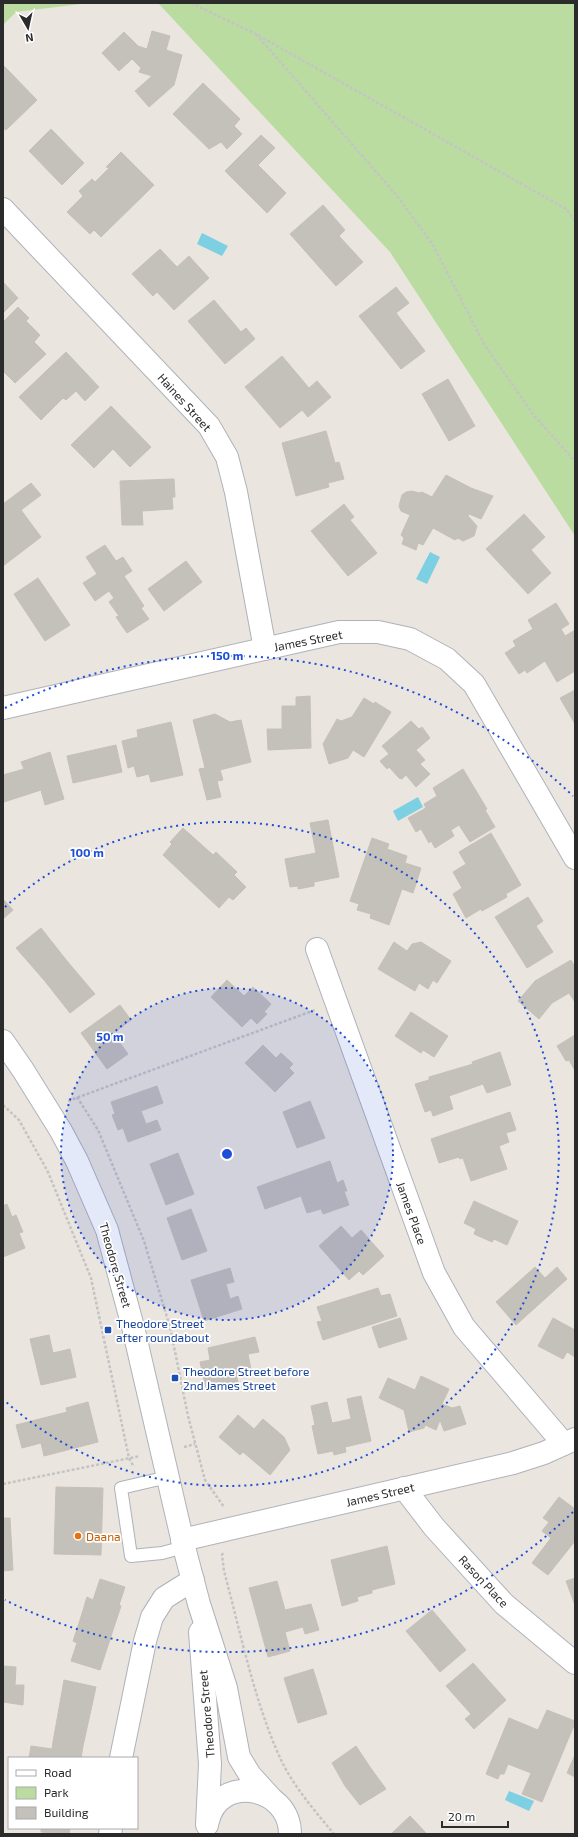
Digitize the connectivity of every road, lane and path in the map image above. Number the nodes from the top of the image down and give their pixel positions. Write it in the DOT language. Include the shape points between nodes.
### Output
graph roads {
  1 [pos="191,3"];
  2 [pos="256,34"];
  3 [pos="3,209"];
  4 [pos="575,221"];
  5 [pos="575,462"];
  6 [pos="265,649"];
  7 [pos="3,708"];
  8 [pos="575,858"];
  9 [pos="317,949"];
  10 [pos="336,1002"];
  11 [pos="3,1041"];
  12 [pos="3,1105"];
  13 [pos="570,1441"];
  14 [pos="195,1444"];
  15 [pos="161,1452"];
  16 [pos="128,1458"];
  17 [pos="168,1477"];
  18 [pos="143,1483"];
  19 [pos="3,1484"];
  20 [pos="404,1488"];
  21 [pos="225,1511"];
  22 [pos="183,1544"];
  23 [pos="226,1549"];
  24 [pos="193,1580"];
  25 [pos="199,1604"];
  26 [pos="575,1663"];
  27 [pos="121,1757"];
  28 [pos="270,1797"];
  29 [pos="207,1829"];
  30 [pos="292,1829"];
  31 [pos="334,1834"];
  1 -- 2 [label="path"];
  2 -- 4 [label="path" via="566,209"];
  2 -- 5 [label="path" via="398,197 433,245 484,344 535,417"];
  3 -- 6 [label="street, Haines Street" via="209,426 227,457 236,492"];
  6 -- 7 [label="street, James Street"];
  6 -- 8 [label="street, James Street" via="339,632 378,632 410,639 447,659 474,684"];
  9 -- 10 [label="street, James Place"];
  10 -- 13 [label="street, James Place" via="434,1273 464,1327"];
  10 -- 14 [label="path" via="76,1097 98,1130 144,1241 170,1328"];
  11 -- 15 [label="street, Theodore Street" via="61,1130 107,1230 133,1327"];
  12 -- 16 [label="path" via="19,1120 48,1172 91,1278"];
  13 -- 20 [label="street, James Street" via="513,1463"];
  14 -- 15 [label="path"];
  14 -- 21 [label="path" via="205,1480 224,1505"];
  15 -- 16 [label="path"];
  15 -- 17 [label="street, Theodore Street"];
  16 -- 18 [label="path"];
  16 -- 19 [label="path"];
  17 -- 18 [label="lane"];
  17 -- 22 [label="street, Theodore Street"];
  18 -- 22 [label="lane" via="121,1488 130,1556 162,1553"];
  20 -- 22 [label="street, James Street"];
  20 -- 26 [label="street, Rason Place" via="434,1527 504,1604"];
  22 -- 24 [label="street, Theodore Street"];
  23 -- 31 [label="path" via="222,1555 224,1571 265,1717 282,1760 306,1801"];
  24 -- 25 [label="street, Theodore Street"];
  24 -- 27 [label="street" via="164,1598 152,1617"];
  25 -- 28 [label="street, Theodore Street" via="226,1688 239,1757 250,1775"];
  25 -- 29 [label="street, Theodore Street" via="203,1690 210,1754"];
  28 -- 29 [label="street" via="248,1791 228,1795 213,1808"];
  28 -- 30 [label="street, Theodore Street" via="281,1807"];
}
